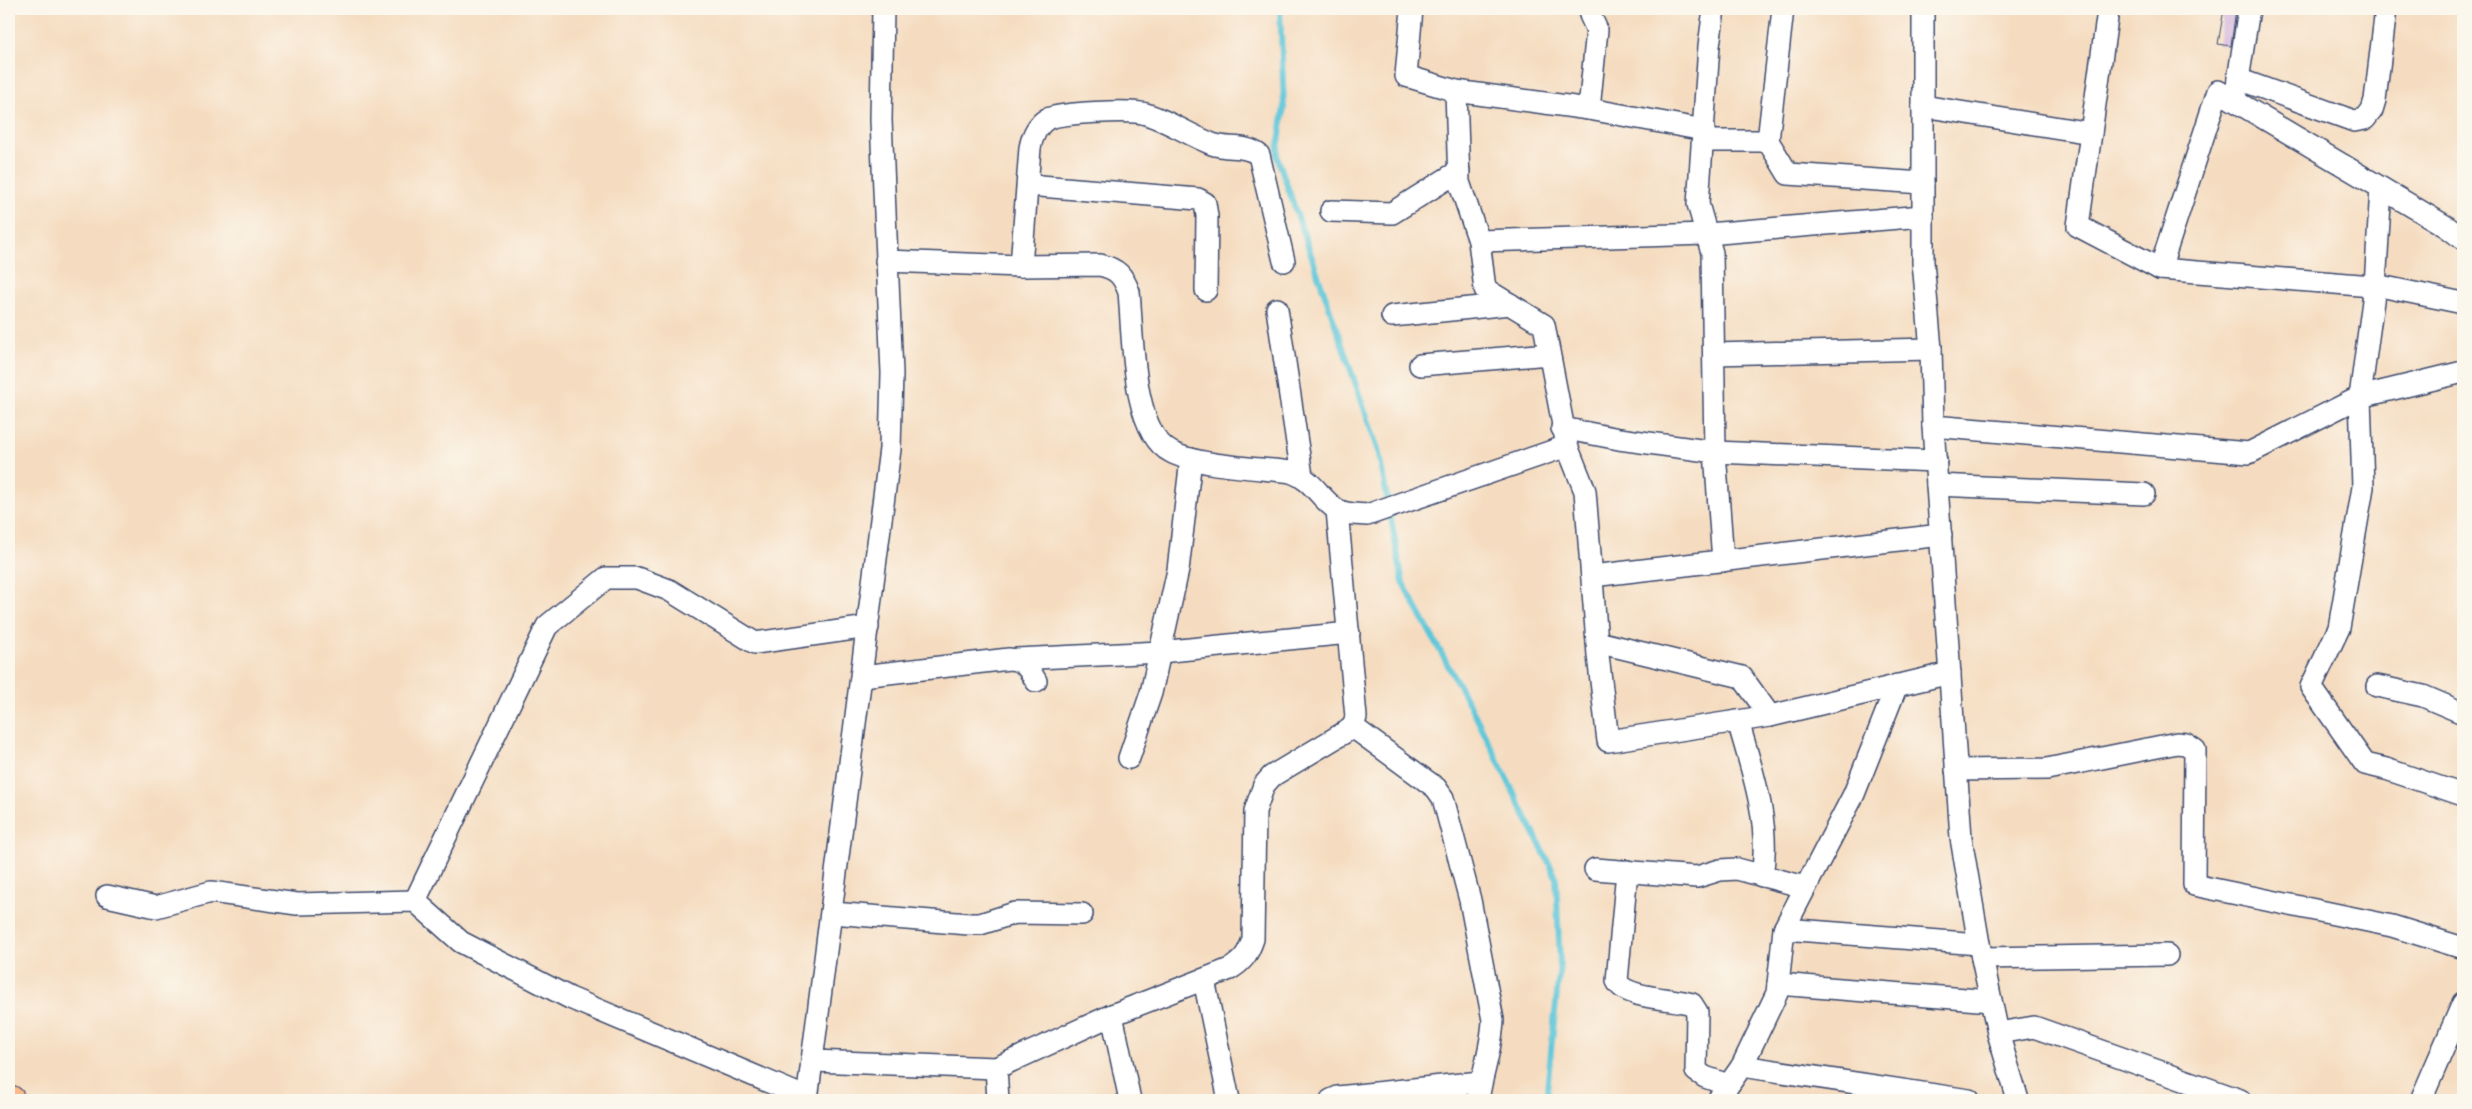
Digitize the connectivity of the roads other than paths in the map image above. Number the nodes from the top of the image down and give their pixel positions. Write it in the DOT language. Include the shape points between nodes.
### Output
graph roads {
  1 [pos="883,9"];
  2 [pos="1412,9"];
  3 [pos="1591,9"];
  4 [pos="1714,9"];
  5 [pos="1783,9"];
  6 [pos="1923,9"];
  7 [pos="2249,9"];
  8 [pos="2386,9"];
  9 [pos="2108,11"];
  10 [pos="2238,79"];
  11 [pos="1456,91"];
  12 [pos="2235,102"];
  13 [pos="1923,106"];
  14 [pos="1589,109"];
  15 [pos="2091,133"];
  16 [pos="1703,135"];
  17 [pos="1768,141"];
  18 [pos="1459,171"];
  19 [pos="1923,183"];
  20 [pos="1028,185"];
  21 [pos="2381,188"];
  22 [pos="1331,211"];
  23 [pos="1923,216"];
  24 [pos="1707,234"];
  25 [pos="2463,240"];
  26 [pos="1479,241"];
  27 [pos="886,261"];
  28 [pos="1284,261"];
  29 [pos="1021,266"];
  30 [pos="2160,269"];
  31 [pos="2375,286"];
  32 [pos="1206,290"];
  33 [pos="2463,303"];
  34 [pos="1510,304"];
  35 [pos="1277,308"];
  36 [pos="1392,316"];
  37 [pos="1931,349"];
  38 [pos="1549,354"];
  39 [pos="1714,354"];
  40 [pos="1420,365"];
  41 [pos="2463,372"];
  42 [pos="2360,396"];
  43 [pos="1934,426"];
  44 [pos="1564,437"];
  45 [pos="1715,452"];
  46 [pos="1191,460"];
  47 [pos="1936,461"];
  48 [pos="1302,476"];
  49 [pos="1937,485"];
  50 [pos="2144,494"];
  51 [pos="1337,510"];
  52 [pos="1940,536"];
  53 [pos="1723,561"];
  54 [pos="1592,576"];
  55 [pos="868,627"];
  56 [pos="1349,633"];
  57 [pos="1597,642"];
  58 [pos="1160,652"];
  59 [pos="1017,659"];
  60 [pos="1950,673"];
  61 [pos="862,676"];
  62 [pos="1036,681"];
  63 [pos="1897,685"];
  64 [pos="2378,686"];
  65 [pos="2463,713"];
  66 [pos="1770,716"];
  67 [pos="1738,721"];
  68 [pos="1353,726"];
  69 [pos="1129,758"];
  70 [pos="1956,770"];
  71 [pos="2463,795"];
  72 [pos="1594,869"];
  73 [pos="1627,871"];
  74 [pos="1762,876"];
  75 [pos="1806,887"];
  76 [pos="107,896"];
  77 [pos="415,902"];
  78 [pos="832,913"];
  79 [pos="1082,914"];
  80 [pos="1784,929"];
  81 [pos="2463,948"];
  82 [pos="1980,951"];
  83 [pos="2167,955"];
  84 [pos="1204,980"];
  85 [pos="1778,984"];
  86 [pos="1991,1001"];
  87 [pos="2463,1003"];
  88 [pos="1112,1015"];
  89 [pos="1998,1033"];
  90 [pos="813,1062"];
  91 [pos="1742,1066"];
  92 [pos="996,1068"];
  93 [pos="1479,1091"];
  94 [pos="1723,1093"];
  95 [pos="807,1099"];
  96 [pos="998,1100"];
  97 [pos="1130,1100"];
  98 [pos="1229,1100"];
  99 [pos="1331,1100"];
  100 [pos="1969,1100"];
  101 [pos="2018,1100"];
  102 [pos="2240,1100"];
  103 [pos="2421,1100"];
  1 -- 27 [label="street" via="881,120"];
  2 -- 11 [label="street" via="1406,76"];
  3 -- 14 [label="street" via="1590,15 1597,30"];
  4 -- 16 [label="street"];
  5 -- 17 [label="street"];
  6 -- 13 [label="street"];
  7 -- 10 [label="street"];
  8 -- 10 [label="street" via="2375,100 2365,119 2354,121"];
  9 -- 15 [label="street"];
  10 -- 12 [label="street"];
  11 -- 14 [label="street"];
  11 -- 18 [label="street"];
  12 -- 21 [label="street"];
  12 -- 30 [label="street" via="2218,91"];
  13 -- 15 [label="street"];
  13 -- 19 [label="street"];
  14 -- 16 [label="street"];
  15 -- 30 [label="street" via="2078,226"];
  16 -- 17 [label="street"];
  16 -- 24 [label="street" via="1698,204"];
  17 -- 19 [label="street" via="1788,174"];
  18 -- 22 [label="street" via="1392,213"];
  18 -- 26 [label="street" via="1459,182"];
  19 -- 23 [label="street"];
  20 -- 28 [label="street" via="1032,137 1047,120 1113,112 1145,114 1213,144 1248,148 1259,155"];
  20 -- 29 [label="street"];
  20 -- 32 [label="street" via="1198,199 1205,203"];
  21 -- 25 [label="street"];
  21 -- 31 [label="street"];
  23 -- 24 [label="street"];
  23 -- 37 [label="street" via="1923,262"];
  24 -- 26 [label="street"];
  24 -- 39 [label="street" via="1712,253"];
  26 -- 34 [label="street" via="1486,288"];
  27 -- 29 [label="street"];
  27 -- 55 [label="street" via="892,373 890,449"];
  29 -- 46 [label="street" via="1100,265 1113,268 1123,276 1129,292 1139,393 1146,422 1158,443"];
  30 -- 31 [label="street"];
  31 -- 33 [label="street"];
  31 -- 42 [label="street"];
  34 -- 36 [label="street"];
  34 -- 38 [label="street" via="1544,325"];
  35 -- 48 [label="street"];
  37 -- 39 [label="street"];
  37 -- 43 [label="street"];
  38 -- 40 [label="street"];
  38 -- 44 [label="street"];
  39 -- 45 [label="street"];
  41 -- 42 [label="street"];
  42 -- 43 [label="street" via="2249,453"];
  42 -- 71 [label="street" via="2363,487 2360,506 2339,628 2311,687 2365,764"];
  43 -- 47 [label="street"];
  44 -- 45 [label="street" via="1619,439"];
  44 -- 51 [label="street" via="1367,515"];
  44 -- 54 [label="street" via="1585,491"];
  45 -- 47 [label="street"];
  45 -- 53 [label="street"];
  46 -- 48 [label="street"];
  46 -- 58 [label="street" via="1178,570"];
  47 -- 49 [label="street"];
  48 -- 51 [label="street"];
  49 -- 50 [label="street"];
  49 -- 52 [label="street"];
  51 -- 56 [label="street"];
  52 -- 53 [label="street"];
  52 -- 60 [label="street"];
  53 -- 54 [label="street"];
  54 -- 57 [label="street"];
  55 -- 61 [label="street"];
  55 -- 77 [label="street" via="755,644 669,590 637,578 606,578 547,626"];
  56 -- 58 [label="street"];
  56 -- 68 [label="street" via="1356,706"];
  57 -- 66 [label="street" via="1742,677"];
  57 -- 67 [label="street" via="1608,741"];
  58 -- 59 [label="street"];
  58 -- 69 [label="street" via="1151,693"];
  59 -- 61 [label="street"];
  59 -- 62 [label="street" via="1026,663"];
  60 -- 63 [label="street"];
  60 -- 70 [label="street"];
  61 -- 78 [label="street"];
  63 -- 66 [label="street"];
  63 -- 75 [label="street" via="1854,794"];
  64 -- 65 [label="street" via="2423,696"];
  66 -- 67 [label="street"];
  67 -- 74 [label="street" via="1762,803 1765,860"];
  68 -- 84 [label="street" via="1272,776 1264,785 1254,811 1253,939 1242,962"];
  68 -- 93 [label="street" via="1436,788 1443,798 1470,900 1494,1020"];
  70 -- 81 [label="street" via="2047,769 2177,743 2186,744 2195,750 2194,885 2392,926"];
  70 -- 82 [label="street" via="1961,838"];
  72 -- 73 [label="street"];
  73 -- 74 [label="street" via="1697,877 1730,868"];
  73 -- 94 [label="street" via="1619,986 1630,992 1692,1004 1697,1012 1696,1071"];
  74 -- 75 [label="street"];
  75 -- 80 [label="street"];
  76 -- 77 [label="street" via="156,907 211,892 297,904"];
  77 -- 95 [label="street" via="462,942 570,998"];
  78 -- 79 [label="street" via="969,924 980,924 1016,913"];
  78 -- 90 [label="street"];
  80 -- 82 [label="street"];
  80 -- 85 [label="street"];
  82 -- 83 [label="street"];
  82 -- 86 [label="street"];
  84 -- 88 [label="street"];
  84 -- 98 [label="street"];
  85 -- 86 [label="street"];
  85 -- 91 [label="street" via="1777,993"];
  86 -- 89 [label="street"];
  87 -- 103 [label="street"];
  88 -- 92 [label="street"];
  88 -- 97 [label="street"];
  89 -- 101 [label="street"];
  89 -- 102 [label="street" via="2034,1027"];
  90 -- 92 [label="street"];
  90 -- 95 [label="street"];
  91 -- 94 [label="street"];
  91 -- 100 [label="street"];
  92 -- 96 [label="street"];
  93 -- 99 [label="street"];
}
